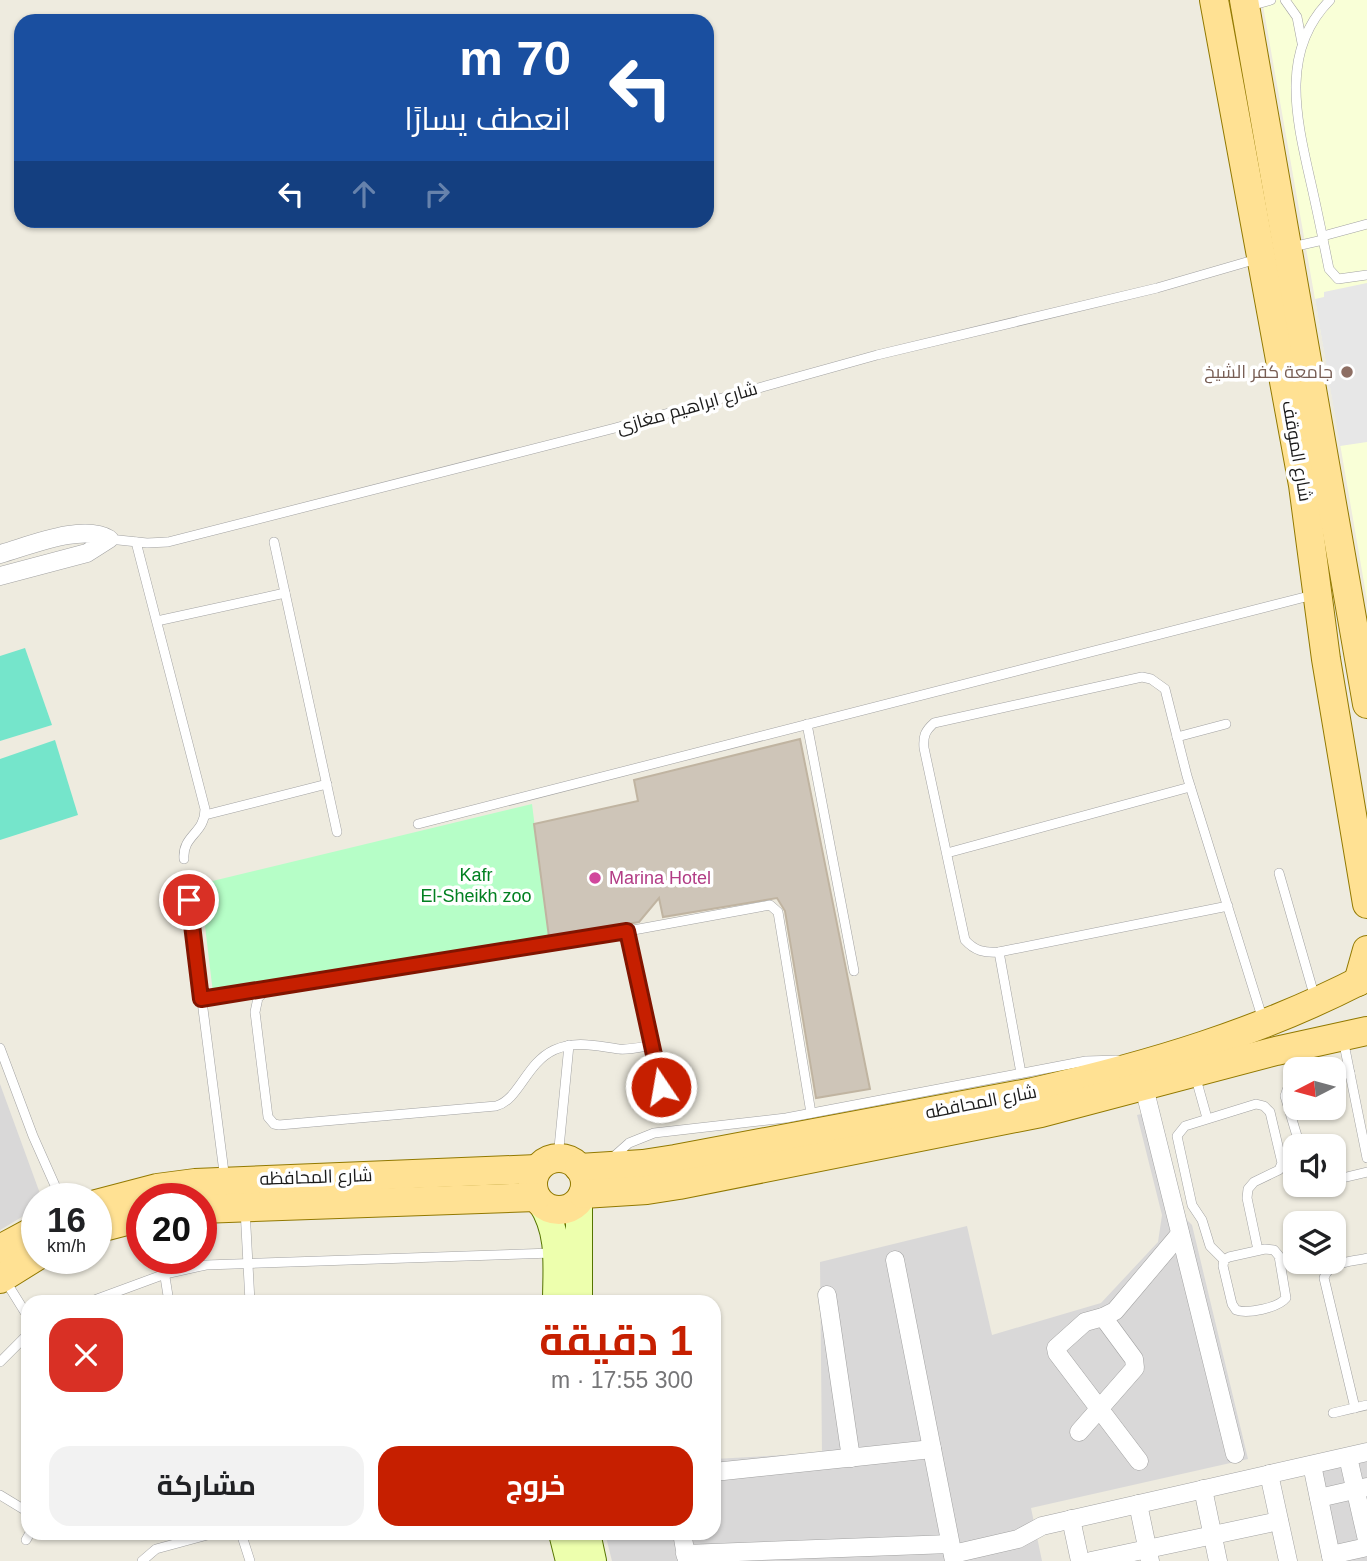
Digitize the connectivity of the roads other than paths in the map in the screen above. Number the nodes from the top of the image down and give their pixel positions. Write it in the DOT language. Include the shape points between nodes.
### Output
graph roads {
  1 [pos="1214,0"];
  2 [pos="1284,0"];
  3 [pos="1330,0"];
  4 [pos="1253,3"];
  5 [pos="1302,43"];
  6 [pos="1367,225"];
  7 [pos="1323,238"];
  8 [pos="1275,253"];
  9 [pos="1367,275"];
  10 [pos="1315,482"];
  11 [pos="109,539"];
  12 [pos="136,542"];
  13 [pos="274,542"];
  14 [pos="0,554"];
  15 [pos="0,576"];
  16 [pos="285,593"];
  17 [pos="1318,594"];
  18 [pos="157,621"];
  19 [pos="1367,704"];
  20 [pos="807,724"];
  21 [pos="1226,724"];
  22 [pos="1177,737"];
  23 [pos="327,784"];
  24 [pos="1191,787"];
  25 [pos="205,815"];
  26 [pos="418,824"];
  27 [pos="337,832"];
  28 [pos="947,853"];
  29 [pos="184,859"];
  30 [pos="1279,873"];
  31 [pos="189,900"];
  32 [pos="1367,904"];
  33 [pos="1228,906"];
  34 [pos="627,931"];
  35 [pos="1367,950"];
  36 [pos="999,952"];
  37 [pos="853,971"];
  38 [pos="1362,979"];
  39 [pos="268,988"];
  40 [pos="201,999"];
  41 [pos="1317,1003"];
  42 [pos="1355,1034"];
  43 [pos="1258,1037"];
  44 [pos="569,1045"];
  45 [pos="652,1045"];
  46 [pos="0,1048"];
  47 [pos="1021,1073"];
  48 [pos="1194,1073"];
  49 [pos="1350,1073"];
  50 [pos="1346,1074"];
  51 [pos="1146,1075"];
  52 [pos="661,1087"];
  53 [pos="955,1096"];
  54 [pos="1207,1118"];
  55 [pos="804,1121"];
  56 [pos="1367,1158"];
  57 [pos="1367,1172"];
  58 [pos="1346,1177"];
  59 [pos="225,1181"];
  60 [pos="565,1182"];
  61 [pos="54,1183"];
  62 [pos="112,1200"];
  63 [pos="245,1207"];
  64 [pos="217,1208"];
  65 [pos="1181,1234"];
  66 [pos="21,1246"];
  67 [pos="1258,1251"];
  68 [pos="556,1253"];
  69 [pos="1367,1258"];
  70 [pos="895,1260"];
  71 [pos="1224,1260"];
  72 [pos="21,1261"];
  73 [pos="247,1262"];
  74 [pos="217,1264"];
  75 [pos="1,1268"];
  76 [pos="165,1274"];
  77 [pos="827,1294"];
  78 [pos="108,1295"];
  79 [pos="168,1295"];
  80 [pos="249,1295"];
  81 [pos="556,1295"];
  82 [pos="578,1295"];
  83 [pos="21,1304"];
  84 [pos="1103,1318"];
  85 [pos="21,1341"];
  86 [pos="0,1362"];
  87 [pos="1367,1405"];
  88 [pos="1355,1408"];
  89 [pos="1100,1409"];
  90 [pos="1333,1413"];
  91 [pos="1079,1432"];
  92 [pos="932,1450"];
  93 [pos="1367,1452"];
  94 [pos="1235,1454"];
  95 [pos="1348,1457"];
  96 [pos="851,1458"];
  97 [pos="1139,1461"];
  98 [pos="1312,1465"];
  99 [pos="721,1471"];
  100 [pos="1269,1474"];
  101 [pos="1361,1488"];
  102 [pos="1203,1489"];
  103 [pos="0,1495"];
  104 [pos="1319,1498"];
  105 [pos="1138,1504"];
  106 [pos="21,1508"];
  107 [pos="1071,1519"];
  108 [pos="1279,1521"];
  109 [pos="1212,1535"];
  110 [pos="189,1540"];
  111 [pos="243,1540"];
  112 [pos="564,1540"];
  113 [pos="588,1540"];
  114 [pos="1367,1540"];
  115 [pos="1367,1547"];
  116 [pos="952,1553"];
  117 [pos="1149,1555"];
  118 [pos="686,1557"];
  119 [pos="1332,1558"];
  120 [pos="142,1561"];
  121 [pos="250,1561"];
  122 [pos="569,1561"];
  123 [pos="593,1561"];
  124 [pos="1080,1561"];
  125 [pos="1091,1561"];
  126 [pos="1218,1561"];
  127 [pos="1287,1561"];
  1 -- 8 [label="main road, شارع الموقف"];
  2 -- 5 [label="lane" via="1297,18"];
  3 -- 5 [label="lane"];
  4 -- 8 [label="main road, شارع الموقف"];
  5 -- 7 [label="lane" via="1294,95"];
  6 -- 7 [label="lane, شارع ابراهيم مغازى"];
  7 -- 8 [label="lane, شارع ابراهيم مغازى"];
  7 -- 9 [label="lane" via="1333,276 1345,280"];
  8 -- 10 [label="main road, شارع الموقف"];
  8 -- 12 [label="lane, شارع ابراهيم مغازى" via="1157,288 877,355 615,428 168,542"];
  10 -- 17 [label="main road, شارع الموقف"];
  10 -- 19 [label="main road, شارع الموقف"];
  11 -- 12 [label="lane, شارع ابراهيم مغازى"];
  11 -- 14 [label="street, شارع ابراهيم مغازى" via="85,532"];
  11 -- 15 [label="street" via="87,553"];
  12 -- 18 [label="lane"];
  13 -- 16 [label="lane"];
  16 -- 18 [label="lane"];
  16 -- 23 [label="lane"];
  17 -- 20 [label="lane"];
  17 -- 32 [label="main road, شارع الموقف"];
  18 -- 25 [label="lane"];
  20 -- 26 [label="lane"];
  20 -- 37 [label="lane"];
  21 -- 22 [label="lane"];
  22 -- 24 [label="lane"];
  22 -- 28 [label="lane" via="1165,689 1142,677 934,723 923,738"];
  23 -- 25 [label="lane"];
  23 -- 27 [label="lane"];
  24 -- 28 [label="lane"];
  24 -- 33 [label="lane"];
  25 -- 29 [label="lane" via="186,844"];
  28 -- 36 [label="lane" via="965,940 980,951"];
  30 -- 41 [label="lane"];
  31 -- 40 [label="lane"];
  33 -- 36 [label="lane"];
  33 -- 43 [label="lane"];
  34 -- 39 [label="lane"];
  34 -- 45 [label="lane"];
  34 -- 55 [label="lane" via="774,906"];
  35 -- 38 [label="main road"];
  36 -- 47 [label="lane"];
  38 -- 41 [label="main road, شارع المحافظه"];
  39 -- 40 [label="lane"];
  39 -- 44 [label="lane" via="258,998 255,1012 267,1112 270,1121 279,1125 502,1105 540,1059"];
  40 -- 59 [label="lane"];
  41 -- 43 [label="main road, شارع المحافظه"];
  42 -- 43 [label="main road, شارع المحافظه"];
  42 -- 49 [label="lane"];
  43 -- 48 [label="main road, شارع المحافظه"];
  43 -- 51 [label="main road, شارع المحافظه"];
  44 -- 45 [label="lane" via="627,1049"];
  44 -- 60 [label="lane"];
  45 -- 52 [label="lane"];
  46 -- 61 [label="lane"];
  47 -- 51 [label="lane" via="1101,1059"];
  47 -- 53 [label="lane"];
  48 -- 51 [label="main road, شارع المحافظه"];
  48 -- 54 [label="lane"];
  49 -- 50 [label="lane"];
  49 -- 56 [label="lane"];
  51 -- 53 [label="main road, شارع المحافظه" via="1033,1092"];
  51 -- 60 [label="main road, شارع المحافظه" via="1028,1115 679,1185 647,1190"];
  51 -- 65 [label="street"];
  53 -- 55 [label="main road, شارع المحافظه"];
  54 -- 67 [label="lane" via="1252,1104 1270,1112 1283,1163 1248,1189"];
  54 -- 71 [label="lane" via="1185,1126 1177,1141 1192,1205 1210,1246"];
  55 -- 60 [label="main road, شارع المحافظه" via="675,1159"];
  57 -- 58 [label="lane"];
  59 -- 60 [label="main road, شارع المحافظه"];
  59 -- 62 [label="main road, شارع المحافظه" via="157,1188"];
  60 -- 63 [label="main road, شارع المحافظه"];
  60 -- 68 [label="main road" via="553,1227"];
  60 -- 82 [label="main road"];
  63 -- 64 [label="main road, شارع المحافظه"];
  63 -- 73 [label="lane"];
  65 -- 84 [label="street" via="1119,1307"];
  65 -- 94 [label="street"];
  66 -- 75 [label="main road"];
  67 -- 71 [label="lane"];
  67 -- 71 [label="lane" via="1269,1249 1279,1256 1287,1294 1281,1303 1236,1310"];
  68 -- 73 [label="lane"];
  68 -- 81 [label="main road"];
  69 -- 88 [label="lane" via="1334,1266 1324,1278"];
  70 -- 92 [label="street"];
  72 -- 75 [label="main road"];
  73 -- 74 [label="lane"];
  73 -- 80 [label="lane"];
  75 -- 83 [label="lane"];
  76 -- 78 [label="lane"];
  76 -- 79 [label="lane"];
  77 -- 96 [label="street"];
  84 -- 89 [label="street" via="1136,1364"];
  84 -- 89 [label="street" via="1079,1326 1056,1350"];
  85 -- 86 [label="lane"];
  87 -- 88 [label="lane"];
  88 -- 90 [label="lane"];
  89 -- 91 [label="street"];
  89 -- 97 [label="street"];
  92 -- 96 [label="street"];
  92 -- 116 [label="street"];
  93 -- 95 [label="street"];
  95 -- 98 [label="street"];
  95 -- 101 [label="street"];
  96 -- 99 [label="street"];
  98 -- 100 [label="street"];
  98 -- 104 [label="street"];
  100 -- 102 [label="street"];
  100 -- 108 [label="street"];
  101 -- 104 [label="street"];
  101 -- 114 [label="street"];
  102 -- 105 [label="street"];
  102 -- 109 [label="street"];
  103 -- 106 [label="lane"];
  104 -- 119 [label="street"];
  105 -- 107 [label="street"];
  105 -- 117 [label="street"];
  107 -- 116 [label="street" via="1036,1527 1018,1539"];
  107 -- 124 [label="street"];
  108 -- 109 [label="street"];
  108 -- 127 [label="street"];
  109 -- 117 [label="street"];
  109 -- 126 [label="street"];
  110 -- 120 [label="lane" via="156,1549"];
  111 -- 121 [label="lane"];
  112 -- 122 [label="main road"];
  113 -- 123 [label="main road"];
  115 -- 119 [label="street"];
  116 -- 118 [label="street"];
  117 -- 125 [label="street"];
}
